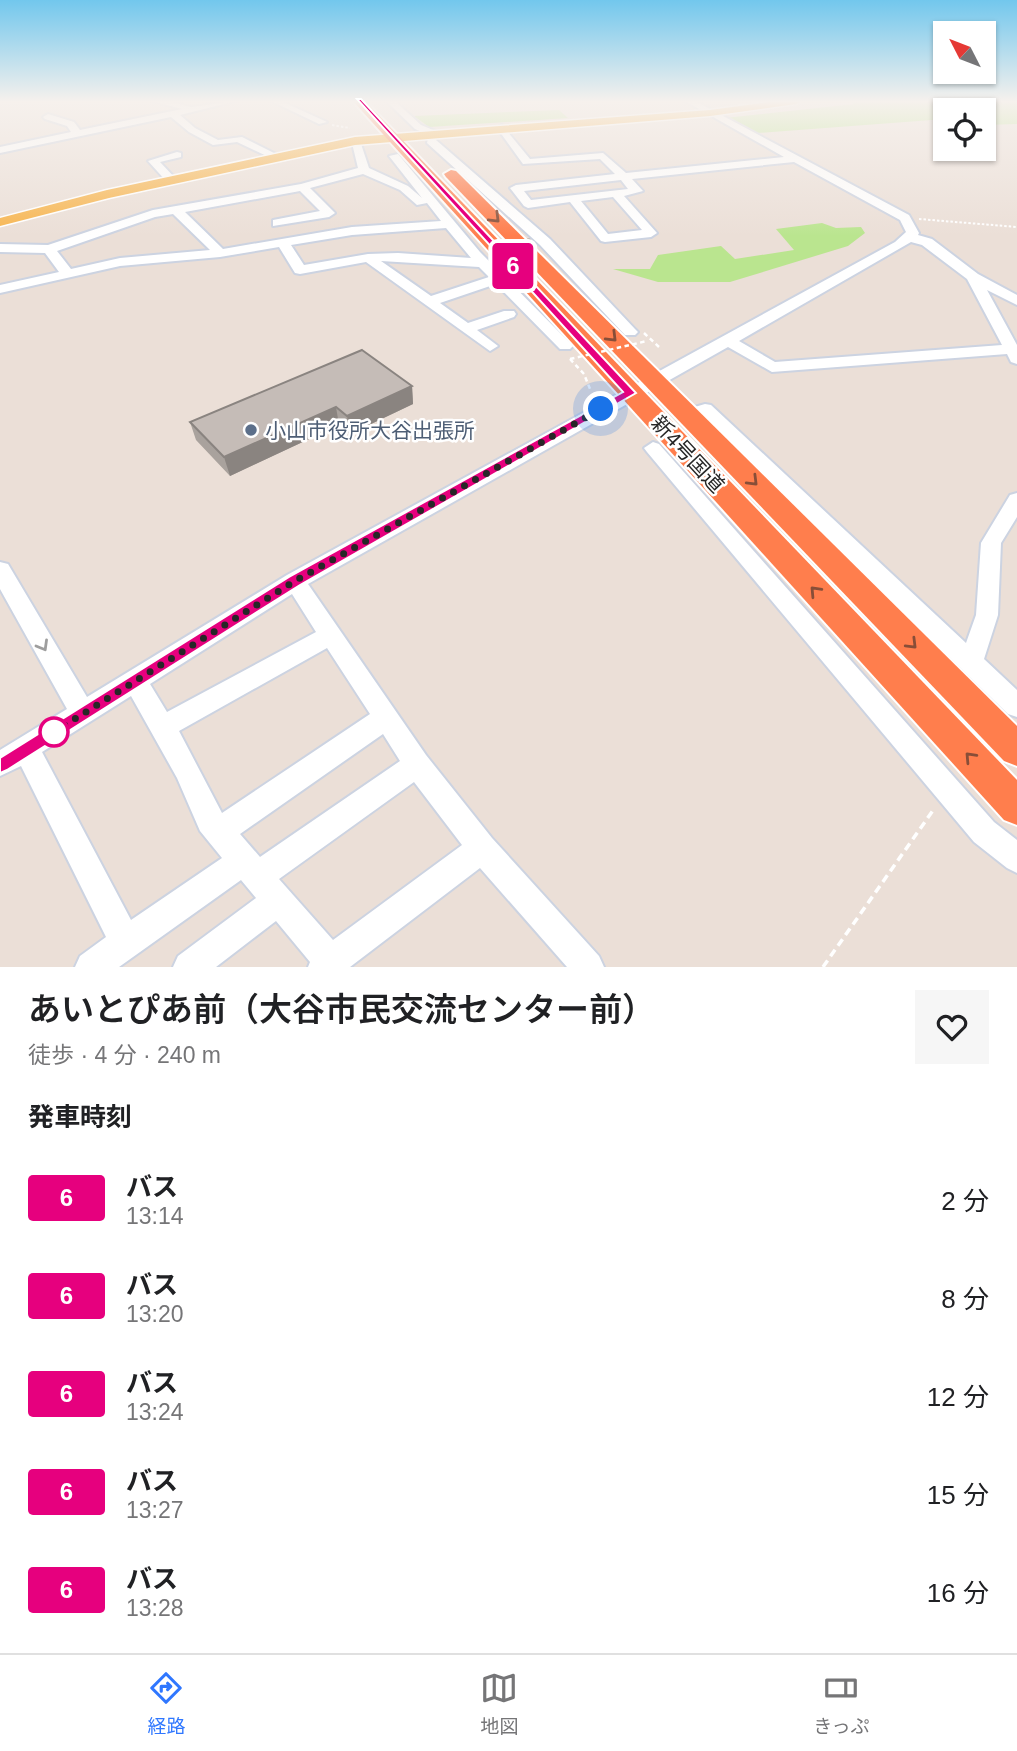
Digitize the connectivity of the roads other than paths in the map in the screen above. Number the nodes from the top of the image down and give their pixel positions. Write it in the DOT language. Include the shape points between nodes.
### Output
graph roads {
  1 [pos="19,146"];
  2 [pos="253,146"];
  3 [pos="315,146"];
  4 [pos="357,146"];
  5 [pos="393,146"];
  6 [pos="422,146"];
  7 [pos="436,146"];
  8 [pos="515,146"];
  9 [pos="770,146"];
  10 [pos="0,150"];
  11 [pos="177,155"];
  12 [pos="277,157"];
  13 [pos="794,159"];
  14 [pos="363,170"];
  15 [pos="622,176"];
  16 [pos="172,180"];
  17 [pos="302,187"];
  18 [pos="616,194"];
  19 [pos="573,199"];
  20 [pos="175,209"];
  21 [pos="266,210"];
  22 [pos="445,220"];
  23 [pos="0,222"];
  24 [pos="909,237"];
  25 [pos="287,242"];
  26 [pos="0,248"];
  27 [pos="49,248"];
  28 [pos="220,253"];
  29 [pos="482,257"];
  30 [pos="368,258"];
  31 [pos="67,274"];
  32 [pos="973,277"];
  33 [pos="497,279"];
  34 [pos="0,289"];
  35 [pos="431,301"];
  36 [pos="1017,301"];
  37 [pos="509,314"];
  38 [pos="467,328"];
  39 [pos="629,332"];
  40 [pos="728,341"];
  41 [pos="490,346"];
  42 [pos="567,353"];
  43 [pos="1015,354"];
  44 [pos="642,386"];
  45 [pos="687,415"];
  46 [pos="653,448"];
  47 [pos="1017,500"];
  48 [pos="295,581"];
  49 [pos="3,583"];
  50 [pos="329,636"];
  51 [pos="971,663"];
  52 [pos="135,681"];
  53 [pos="1017,706"];
  54 [pos="83,714"];
  55 [pos="385,718"];
  56 [pos="163,727"];
  57 [pos="26,749"];
  58 [pos="1017,750"];
  59 [pos="0,764"];
  60 [pos="417,764"];
  61 [pos="1017,807"];
  62 [pos="219,832"];
  63 [pos="482,848"];
  64 [pos="1017,858"];
  65 [pos="250,869"];
  66 [pos="278,901"];
  67 [pos="126,943"];
  68 [pos="328,964"];
  69 [pos="91,967"];
  70 [pos="189,967"];
  71 [pos="589,967"];
  1 -- 10 [label="street"];
  2 -- 12 [label="street"];
  3 -- 12 [label="main road"];
  4 -- 14 [label="street"];
  5 -- 22 [label="street"];
  5 -- 44 [label="highway, 新4号国道"];
  6 -- 44 [label="highway, 新4号国道, one-way"];
  7 -- 39 [label="street"];
  8 -- 15 [label="street" via="527,162 603,156"];
  9 -- 13 [label="street"];
  11 -- 16 [label="street" via="153,161"];
  12 -- 16 [label="main road"];
  13 -- 15 [label="street"];
  13 -- 24 [label="street" via="905,218 913,233"];
  14 -- 17 [label="street"];
  14 -- 22 [label="street" via="404,188"];
  15 -- 18 [label="street" via="637,191"];
  15 -- 19 [label="street" via="516,188 528,204"];
  16 -- 23 [label="main road"];
  17 -- 21 [label="street"];
  17 -- 21 [label="street" via="329,213"];
  18 -- 19 [label="street"];
  18 -- 19 [label="street" via="651,233 605,238"];
  20 -- 21 [label="street"];
  20 -- 27 [label="street"];
  20 -- 28 [label="street"];
  21 -- 25 [label="street"];
  22 -- 25 [label="street"];
  22 -- 29 [label="street"];
  24 -- 32 [label="street" via="927,242"];
  24 -- 40 [label="street"];
  25 -- 28 [label="street"];
  25 -- 30 [label="street" via="300,270"];
  26 -- 27 [label="street"];
  27 -- 31 [label="street"];
  28 -- 31 [label="street" via="120,262"];
  29 -- 30 [label="street"];
  29 -- 33 [label="lane"];
  30 -- 35 [label="street"];
  31 -- 34 [label="street"];
  32 -- 36 [label="street"];
  32 -- 43 [label="street"];
  33 -- 35 [label="street"];
  33 -- 42 [label="lane"];
  35 -- 38 [label="street"];
  37 -- 38 [label="street"];
  38 -- 41 [label="street"];
  40 -- 43 [label="street" via="772,367"];
  40 -- 44 [label="street"];
  44 -- 45 [label="highway, 新4号国道"];
  44 -- 48 [label="street"];
  61 -- 44 [label="highway, 新4号国道, one-way"];
  45 -- 51 [label="street" via="705,410"];
  45 -- 58 [label="highway, 新4号国道, one-way"];
  46 -- 64 [label="street" via="984,832"];
  47 -- 51 [label="street" via="991,543 987,615"];
  48 -- 50 [label="street"];
  48 -- 52 [label="street"];
  49 -- 54 [label="street, one-way"];
  50 -- 55 [label="street"];
  50 -- 56 [label="street"];
  51 -- 53 [label="street"];
  52 -- 54 [label="street"];
  52 -- 56 [label="street"];
  54 -- 57 [label="street"];
  55 -- 60 [label="street"];
  55 -- 62 [label="street"];
  56 -- 62 [label="street"];
  57 -- 59 [label="street"];
  57 -- 67 [label="street"];
  60 -- 63 [label="street"];
  60 -- 65 [label="street"];
  62 -- 65 [label="street"];
  63 -- 68 [label="street"];
  63 -- 71 [label="street"];
  65 -- 66 [label="street"];
  65 -- 67 [label="street"];
  66 -- 68 [label="street"];
  66 -- 70 [label="street"];
  67 -- 69 [label="street"];
}
